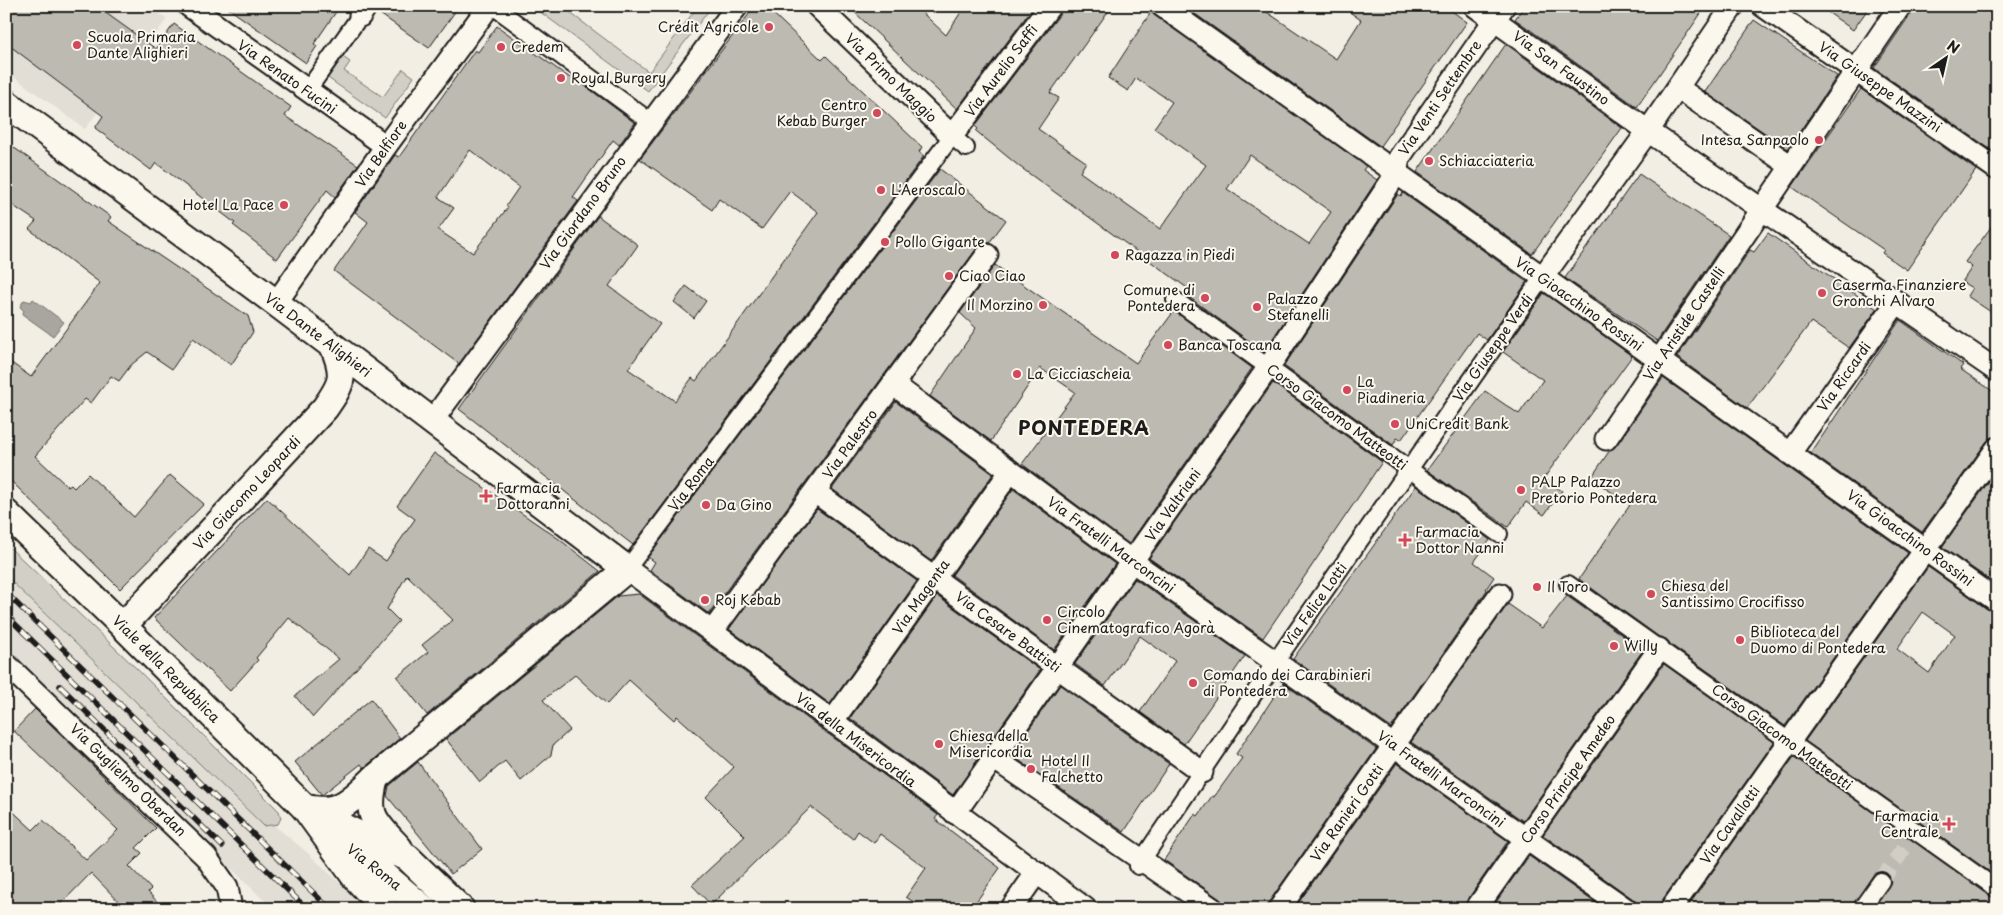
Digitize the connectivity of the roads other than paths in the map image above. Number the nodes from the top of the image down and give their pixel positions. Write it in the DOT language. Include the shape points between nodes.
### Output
graph roads {
  1 [pos="189,6"];
  2 [pos="489,6"];
  3 [pos="493,6"];
  4 [pos="737,6"];
  5 [pos="817,6"];
  6 [pos="1050,6"];
  7 [pos="1162,6"];
  8 [pos="1474,6"];
  9 [pos="1733,6"];
  10 [pos="1763,6"];
  11 [pos="1900,6"];
  12 [pos="363,11"];
  13 [pos="1499,13"];
  14 [pos="1857,71"];
  15 [pos="1678,88"];
  16 [pos="307,91"];
  17 [pos="6,104"];
  18 [pos="651,122"];
  19 [pos="1648,130"];
  20 [pos="959,142"];
  21 [pos="386,146"];
  22 [pos="1791,166"];
  23 [pos="1997,169"];
  24 [pos="1396,174"];
  25 [pos="1762,210"];
  26 [pos="987,255"];
  27 [pos="1542,278"];
  28 [pos="1175,300"];
  29 [pos="1897,302"];
  30 [pos="276,303"];
  31 [pos="334,348"];
  32 [pos="1659,360"];
  33 [pos="1268,368"];
  34 [pos="1997,371"];
  35 [pos="893,384"];
  36 [pos="432,421"];
  37 [pos="1606,440"];
  38 [pos="1997,448"];
  39 [pos="1790,453"];
  40 [pos="1408,469"];
  41 [pos="1010,472"];
  42 [pos="815,492"];
  43 [pos="6,513"];
  44 [pos="1498,534"];
  45 [pos="1925,549"];
  46 [pos="1133,562"];
  47 [pos="627,569"];
  48 [pos="934,578"];
  49 [pos="1568,584"];
  50 [pos="1500,594"];
  51 [pos="1997,601"];
  52 [pos="123,626"];
  53 [pos="712,632"];
  54 [pos="1659,649"];
  55 [pos="1276,661"];
  56 [pos="6,664"];
  57 [pos="1059,668"];
  58 [pos="832,722"];
  59 [pos="1788,742"];
  60 [pos="1395,745"];
  61 [pos="995,759"];
  62 [pos="1202,772"];
  63 [pos="375,778"];
  64 [pos="305,808"];
  65 [pos="955,813"];
  66 [pos="321,829"];
  67 [pos="1526,840"];
  68 [pos="408,858"];
  69 [pos="1140,863"];
  70 [pos="1037,872"];
  71 [pos="1881,881"];
  72 [pos="1997,889"];
  73 [pos="231,909"];
  74 [pos="385,909"];
  75 [pos="424,909"];
  76 [pos="461,909"];
  77 [pos="1011,909"];
  78 [pos="1086,909"];
  79 [pos="1213,909"];
  80 [pos="1280,909"];
  81 [pos="1476,909"];
  82 [pos="1626,909"];
  83 [pos="1671,909"];
  84 [pos="1861,909"];
  1 -- 16 [label="street, Via Renato Fucini"];
  2 -- 21 [label="street, Via Belfiore"];
  3 -- 18 [label="street"];
  4 -- 18 [label="street, Via Giordano Bruno"];
  5 -- 20 [label="street, Via Primo Maggio"];
  6 -- 20 [label="street, Via Aurelio Saffi"];
  7 -- 24 [label="street, Via Gioacchino Rossini"];
  8 -- 13 [label="street, Via San Faustino"];
  9 -- 15 [label="street"];
  10 -- 14 [label="street, Via Giuseppe Mazzini"];
  11 -- 14 [label="street"];
  12 -- 16 [label="street"];
  13 -- 19 [label="street, Via San Faustino"];
  13 -- 24 [label="street, Via Venti Settembre" via="1399,158"];
  14 -- 22 [label="street"];
  14 -- 23 [label="street, Via Giuseppe Mazzini"];
  15 -- 19 [label="street, Via Giuseppe Verdi"];
  15 -- 22 [label="street"];
  16 -- 21 [label="street, Via Renato Fucini"];
  17 -- 30 [label="street, Via Dante Alighieri"];
  18 -- 36 [label="street, Via Giordano Bruno"];
  19 -- 25 [label="street, Via San Faustino"];
  19 -- 27 [label="street, Via Giuseppe Verdi"];
  20 -- 47 [label="street, Via Roma"];
  21 -- 30 [label="street, Via Belfiore"];
  22 -- 25 [label="street, Via Aristide Castelli"];
  24 -- 27 [label="street, Via Gioacchino Rossini"];
  24 -- 33 [label="street, Via Venti Settembre"];
  25 -- 29 [label="street"];
  25 -- 32 [label="street, Via Aristide Castelli"];
  26 -- 35 [label="street, Via Palestro"];
  27 -- 32 [label="street, Via Gioacchino Rossini"];
  27 -- 40 [label="street, Via Giuseppe Verdi"];
  28 -- 33 [label="street, Corso Giacomo Matteotti"];
  29 -- 34 [label="street"];
  29 -- 39 [label="street, Via Riccardi"];
  30 -- 31 [label="street, Via Dante Alighieri"];
  31 -- 36 [label="street, Via Dante Alighieri"];
  31 -- 52 [label="street, Via Giacomo Leopardi" via="342,380 325,408"];
  32 -- 37 [label="street, Via Aristide Castelli"];
  32 -- 39 [label="street, Via Gioacchino Rossini"];
  33 -- 40 [label="street, Corso Giacomo Matteotti"];
  33 -- 46 [label="street, Via Valtriani"];
  35 -- 41 [label="street, Via Fratelli Marconcini"];
  35 -- 42 [label="street, Via Palestro"];
  36 -- 47 [label="street, Via Dante Alighieri"];
  38 -- 45 [label="street, Via Cavallotti"];
  39 -- 45 [label="street, Via Gioacchino Rossini"];
  40 -- 44 [label="street, Corso Giacomo Matteotti"];
  40 -- 55 [label="street, Via Felice Lotti"];
  41 -- 46 [label="street, Via Fratelli Marconcini"];
  41 -- 48 [label="street, Via Magenta"];
  42 -- 48 [label="street, Via Cesare Battisti"];
  42 -- 53 [label="street, Via Palestro"];
  43 -- 52 [label="street, Viale della Repubblica"];
  45 -- 51 [label="street, Via Gioacchino Rossini"];
  45 -- 59 [label="street, Via Cavallotti"];
  46 -- 55 [label="street, Via Fratelli Marconcini"];
  46 -- 57 [label="street, Via Valtriani"];
  47 -- 53 [label="street, Via della Misericordia"];
  47 -- 63 [label="street, Via Roma"];
  48 -- 57 [label="street, Via Cesare Battisti"];
  48 -- 58 [label="street, Via Magenta"];
  49 -- 54 [label="street, Corso Giacomo Matteotti"];
  50 -- 60 [label="street, Via Ranieri Gotti"];
  52 -- 64 [label="street, Viale della Repubblica"];
  53 -- 58 [label="street, Via della Misericordia"];
  54 -- 59 [label="street, Corso Giacomo Matteotti"];
  54 -- 67 [label="street, Corso Principe Amedeo"];
  55 -- 60 [label="street, Via Fratelli Marconcini"];
  55 -- 62 [label="street, Via Felice Lotti"];
  56 -- 73 [label="street, Via Guglielmo Oberdan" via="206,857 227,887"];
  57 -- 61 [label="street, Via Valtriani"];
  57 -- 62 [label="street, Via Cesare Battisti"];
  58 -- 65 [label="street, Via della Misericordia"];
  59 -- 72 [label="street, Corso Giacomo Matteotti" via="1911,838"];
  59 -- 83 [label="street, Via Cavallotti"];
  60 -- 67 [label="street, Via Fratelli Marconcini"];
  60 -- 80 [label="street, Via Ranieri Gotti"];
  61 -- 65 [label="street, Via Valtriani"];
  61 -- 69 [label="street"];
  62 -- 69 [label="street, Via Felice Lotti"];
  63 -- 64 [label="street, Via Roma" via="348,803 335,810"];
  63 -- 68 [label="street" via="370,801 373,819"];
  64 -- 66 [label="street, Viale della Repubblica"];
  64 -- 68 [label="street"];
  65 -- 70 [label="street, Via della Misericordia"];
  66 -- 74 [label="street, Viale della Repubblica" via="355,877"];
  66 -- 75 [label="street, Via Roma" via="367,860"];
  67 -- 81 [label="street, Corso Principe Amedeo"];
  67 -- 82 [label="street, Via Fratelli Marconcini"];
  68 -- 76 [label="street"];
  69 -- 79 [label="street"];
  70 -- 77 [label="street"];
  70 -- 78 [label="street, Via della Misericordia"];
  71 -- 84 [label="street"];
}
